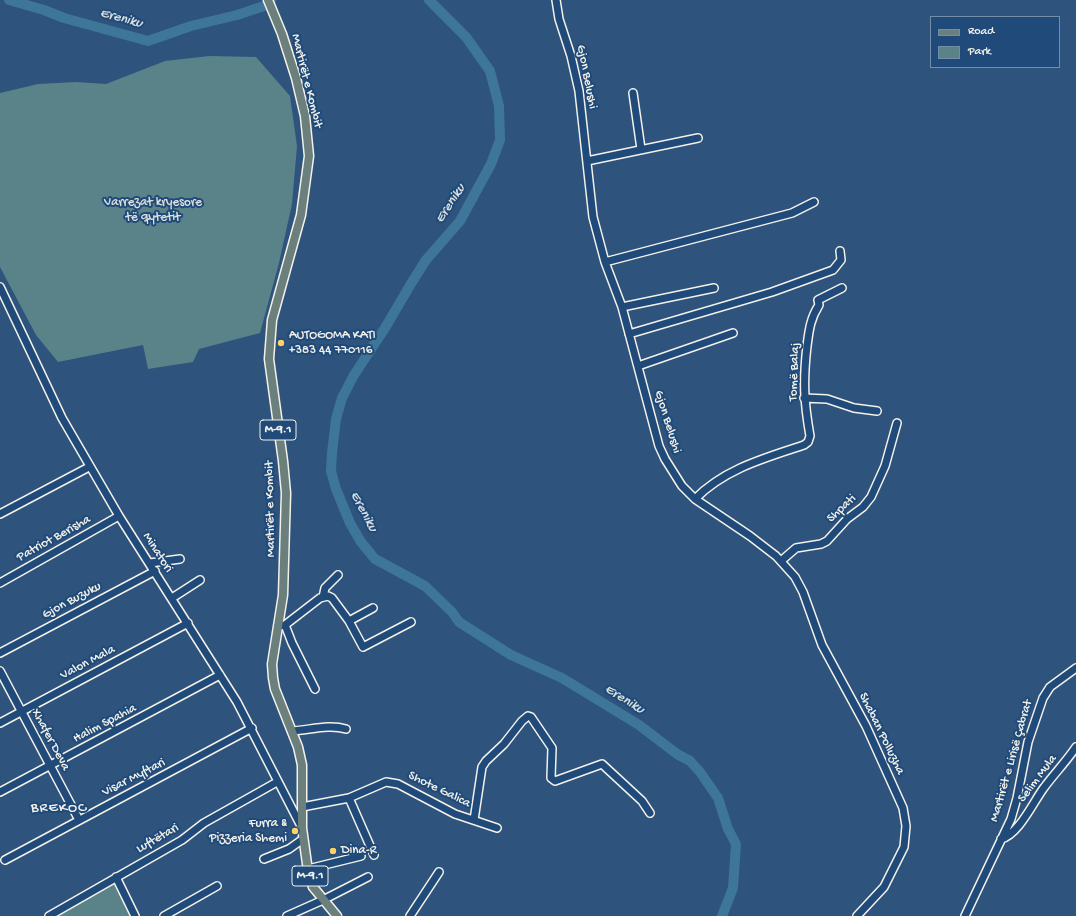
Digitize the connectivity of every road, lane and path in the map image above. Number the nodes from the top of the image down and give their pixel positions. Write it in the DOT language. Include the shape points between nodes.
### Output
graph roads {
  1 [pos="268,0"];
  2 [pos="556,0"];
  3 [pos="633,93"];
  4 [pos="698,138"];
  5 [pos="641,149"];
  6 [pos="587,161"];
  7 [pos="814,202"];
  8 [pos="840,251"];
  9 [pos="605,262"];
  10 [pos="0,286"];
  11 [pos="714,288"];
  12 [pos="842,288"];
  13 [pos="622,307"];
  14 [pos="733,333"];
  15 [pos="629,334"];
  16 [pos="638,366"];
  17 [pos="804,398"];
  18 [pos="877,410"];
  19 [pos="898,423"];
  20 [pos="89,467"];
  21 [pos="695,499"];
  22 [pos="0,514"];
  23 [pos="120,516"];
  24 [pos="180,559"];
  25 [pos="781,561"];
  26 [pos="150,563"];
  27 [pos="155,571"];
  28 [pos="338,575"];
  29 [pos="200,580"];
  30 [pos="0,583"];
  31 [pos="323,597"];
  32 [pos="172,598"];
  33 [pos="372,608"];
  34 [pos="349,621"];
  35 [pos="411,622"];
  36 [pos="188,623"];
  37 [pos="282,626"];
  38 [pos="0,653"];
  39 [pos="1076,668"];
  40 [pos="0,671"];
  41 [pos="220,675"];
  42 [pos="315,689"];
  43 [pos="21,712"];
  44 [pos="0,723"];
  45 [pos="252,728"];
  46 [pos="346,729"];
  47 [pos="292,731"];
  48 [pos="1076,747"];
  49 [pos="50,766"];
  50 [pos="277,782"];
  51 [pos="0,792"];
  52 [pos="349,798"];
  53 [pos="302,807"];
  54 [pos="650,813"];
  55 [pos="79,820"];
  56 [pos="474,820"];
  57 [pos="302,828"];
  58 [pos="497,828"];
  59 [pos="303,839"];
  60 [pos="1000,839"];
  61 [pos="374,855"];
  62 [pos="361,856"];
  63 [pos="264,859"];
  64 [pos="6,860"];
  65 [pos="308,868"];
  66 [pos="439,872"];
  67 [pos="116,877"];
  68 [pos="368,877"];
  69 [pos="217,886"];
  70 [pos="323,900"];
  71 [pos="49,916"];
  72 [pos="135,916"];
  73 [pos="164,916"];
  74 [pos="287,916"];
  75 [pos="337,916"];
  76 [pos="410,916"];
  77 [pos="857,916"];
  78 [pos="965,916"];
  1 -- 37 [label="main road, Martirët e Kombit / M-9.1" via="282,34 305,116 309,156 301,214 272,320 269,359 286,493"];
  2 -- 6 [label="street, Gjon Belushi" via="579,91"];
  3 -- 5 [label="street"];
  4 -- 5 [label="street"];
  5 -- 6 [label="street"];
  6 -- 9 [label="street, Gjon Belushi" via="592,217"];
  7 -- 9 [label="street" via="792,213"];
  8 -- 15 [label="street" via="841,260 833,270 772,292"];
  9 -- 13 [label="street, Gjon Belushi"];
  10 -- 20 [label="street, Minatori" via="53,399"];
  11 -- 13 [label="street"];
  12 -- 17 [label="street, Tomë Balaj" via="818,300 819,305 810,323"];
  13 -- 15 [label="street, Gjon Belushi"];
  14 -- 16 [label="street"];
  15 -- 16 [label="street, Gjon Belushi"];
  16 -- 21 [label="street, Gjon Belushi" via="659,446 674,475"];
  17 -- 18 [label="street" via="827,399 854,408"];
  17 -- 21 [label="street, Tomë Balaj" via="810,436 808,442 727,474"];
  19 -- 25 [label="street, Shpati" via="885,466 871,498 827,541 796,548"];
  20 -- 22 [label="street"];
  20 -- 23 [label="street, Minatori"];
  21 -- 25 [label="street, Gjon Belushi" via="750,536"];
  23 -- 26 [label="street, Minatori"];
  23 -- 30 [label="street, Patriot Berisha"];
  24 -- 26 [label="street"];
  25 -- 77 [label="street, Shaban Polluzha" via="795,577 803,592 822,645 866,726 903,808 906,826 904,847 884,887"];
  26 -- 27 [label="street, Minatori"];
  27 -- 32 [label="street, Minatori"];
  27 -- 38 [label="street, Gjon Buzuku"];
  28 -- 31 [label="street" via="325,588"];
  29 -- 32 [label="street"];
  31 -- 34 [label="street" via="332,598"];
  31 -- 37 [label="street"];
  32 -- 36 [label="street, Minatori"];
  33 -- 34 [label="street"];
  34 -- 35 [label="street" via="362,647"];
  36 -- 41 [label="street, Minatori"];
  36 -- 43 [label="street, Valon Mala"];
  37 -- 42 [label="street"];
  37 -- 47 [label="main road, Martirët e Kombit / M-9.1" via="272,664 273,678"];
  39 -- 60 [label="street, Martirët e Lirisë Çabrat" via="1050,686 1043,698 1028,742 1017,798"];
  40 -- 43 [label="street, Xhafer Deva"];
  41 -- 45 [label="street, Minatori"];
  41 -- 49 [label="street, Halim Spahia"];
  43 -- 44 [label="street, Valon Mala"];
  43 -- 49 [label="street, Xhafer Deva"];
  45 -- 50 [label="street, Minatori"];
  45 -- 55 [label="street, Visar Myftari"];
  46 -- 47 [label="street" via="326,727"];
  47 -- 53 [label="main road, Martirët e Kombit / M-9.1" via="302,765"];
  48 -- 60 [label="street, Selim Mula" via="1022,820 1005,838"];
  49 -- 51 [label="street, Halim Spahia"];
  49 -- 55 [label="street, Xhafer Deva"];
  50 -- 57 [label="street, Minatori"];
  50 -- 67 [label="street, Luftëtari"];
  52 -- 53 [label="street, Shote Galica"];
  52 -- 56 [label="street, Shote Galica" via="386,782 398,784 455,814"];
  52 -- 61 [label="street"];
  53 -- 57 [label="main road, Martirët e Kombit / M-9.1"];
  54 -- 56 [label="street, Shote Galica" via="642,801 602,764 553,780 552,748 531,716 528,716 482,767"];
  55 -- 64 [label="street, Visar Myftari"];
  56 -- 58 [label="street, Shote Galica"];
  57 -- 59 [label="main road, Martirët e Kombit / M-9.1"];
  59 -- 63 [label="street" via="289,849"];
  59 -- 65 [label="main road, Martirët e Kombit / M-9.1"];
  60 -- 78 [label="street, Martirët e Lirisë Çabrat"];
  62 -- 65 [label="street"];
  65 -- 70 [label="main road, Martirët e Kombit / M-9.1" via="313,887"];
  66 -- 76 [label="street"];
  67 -- 71 [label="street, Luftëtari"];
  67 -- 72 [label="street"];
  68 -- 70 [label="street"];
  69 -- 73 [label="street"];
  70 -- 74 [label="street"];
  70 -- 75 [label="main road, Martirët e Kombit / M-9.1"];
}
